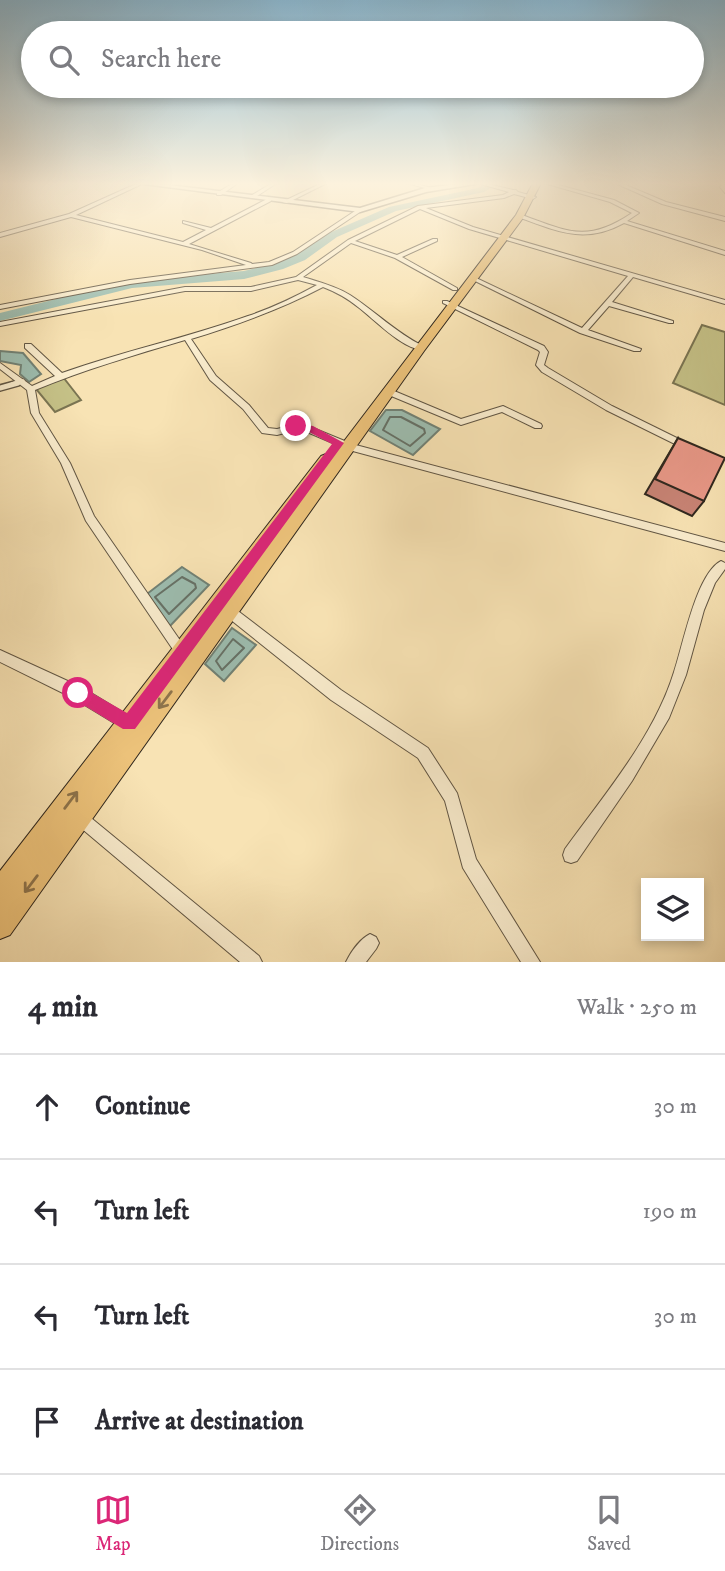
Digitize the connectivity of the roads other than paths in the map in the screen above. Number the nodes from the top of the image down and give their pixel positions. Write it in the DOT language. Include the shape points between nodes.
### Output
graph roads {
  1 [pos="25,228"];
  2 [pos="121,228"];
  3 [pos="204,228"];
  4 [pos="215,228"];
  5 [pos="332,228"];
  6 [pos="377,228"];
  7 [pos="477,228"];
  8 [pos="504,228"];
  9 [pos="508,228"];
  10 [pos="557,228"];
  11 [pos="607,228"];
  12 [pos="644,228"];
  13 [pos="211,230"];
  14 [pos="0,235"];
  15 [pos="499,236"];
  16 [pos="435,240"];
  17 [pos="350,241"];
  18 [pos="184,244"];
  19 [pos="725,253"];
  20 [pos="397,257"];
  21 [pos="252,265"];
  22 [pos="632,275"];
  23 [pos="298,278"];
  24 [pos="472,278"];
  25 [pos="323,285"];
  26 [pos="725,291"];
  27 [pos="450,298"];
  28 [pos="721,301"];
  29 [pos="607,303"];
  30 [pos="0,307"];
  31 [pos="671,322"];
  32 [pos="0,324"];
  33 [pos="583,331"];
  34 [pos="187,338"];
  35 [pos="28,345"];
  36 [pos="416,346"];
  37 [pos="637,349"];
  38 [pos="0,365"];
  39 [pos="60,376"];
  40 [pos="23,381"];
  41 [pos="0,388"];
  42 [pos="31,389"];
  43 [pos="387,391"];
  44 [pos="538,426"];
  45 [pos="344,445"];
  46 [pos="693,449"];
  47 [pos="719,547"];
  48 [pos="723,568"];
  49 [pos="230,612"];
  50 [pos="0,656"];
  51 [pos="187,658"];
  52 [pos="129,724"];
  53 [pos="80,818"];
  54 [pos="571,855"];
  55 [pos="0,893"];
  56 [pos="0,925"];
  57 [pos="370,943"];
  58 [pos="253,962"];
  59 [pos="355,962"];
  60 [pos="531,962"];
  1 -- 14 [label="street"];
  2 -- 18 [label="street"];
  3 -- 13 [label="street"];
  4 -- 13 [label="street"];
  5 -- 21 [label="street" via="282,260"];
  6 -- 17 [label="street"];
  7 -- 15 [label="street"];
  8 -- 15 [label="main road"];
  9 -- 15 [label="main road"];
  10 -- 11 [label="street" via="582,236"];
  12 -- 19 [label="street"];
  13 -- 18 [label="street"];
  15 -- 22 [label="street"];
  15 -- 24 [label="main road"];
  15 -- 27 [label="main road"];
  16 -- 20 [label="street"];
  17 -- 20 [label="street"];
  17 -- 23 [label="street"];
  18 -- 21 [label="street"];
  20 -- 27 [label="street"];
  21 -- 30 [label="street"];
  22 -- 28 [label="street"];
  22 -- 29 [label="street"];
  23 -- 25 [label="street"];
  23 -- 32 [label="street" via="251,289 185,289"];
  24 -- 27 [label="main road"];
  24 -- 33 [label="street"];
  25 -- 34 [label="street" via="273,312"];
  25 -- 36 [label="street" via="346,293 394,334"];
  26 -- 28 [label="street"];
  27 -- 36 [label="main road"];
  27 -- 46 [label="street" via="541,348 540,365 545,370"];
  29 -- 31 [label="street"];
  29 -- 33 [label="street"];
  33 -- 37 [label="street"];
  34 -- 39 [label="street"];
  34 -- 45 [label="street" via="213,378 265,431 301,426"];
  35 -- 39 [label="street"];
  36 -- 43 [label="main road"];
  36 -- 45 [label="main road"];
  38 -- 40 [label="street"];
  39 -- 42 [label="street"];
  40 -- 41 [label="lane"];
  40 -- 42 [label="street"];
  42 -- 51 [label="street" via="35,412 90,518"];
  43 -- 44 [label="street" via="455,421 503,409"];
  43 -- 45 [label="main road"];
  45 -- 47 [label="street"];
  45 -- 49 [label="main road"];
  45 -- 51 [label="main road"];
  47 -- 48 [label="street"];
  48 -- 54 [label="street" via="700,603 675,689 651,740"];
  49 -- 51 [label="main road"];
  49 -- 60 [label="street" via="336,695 423,753 452,798 469,862"];
  50 -- 52 [label="street" via="78,693"];
  51 -- 52 [label="main road"];
  51 -- 53 [label="main road, one-way"];
  55 -- 52 [label="main road, one-way"];
  53 -- 56 [label="main road, one-way"];
  53 -- 58 [label="street"];
  57 -- 59 [label="street"];
}
